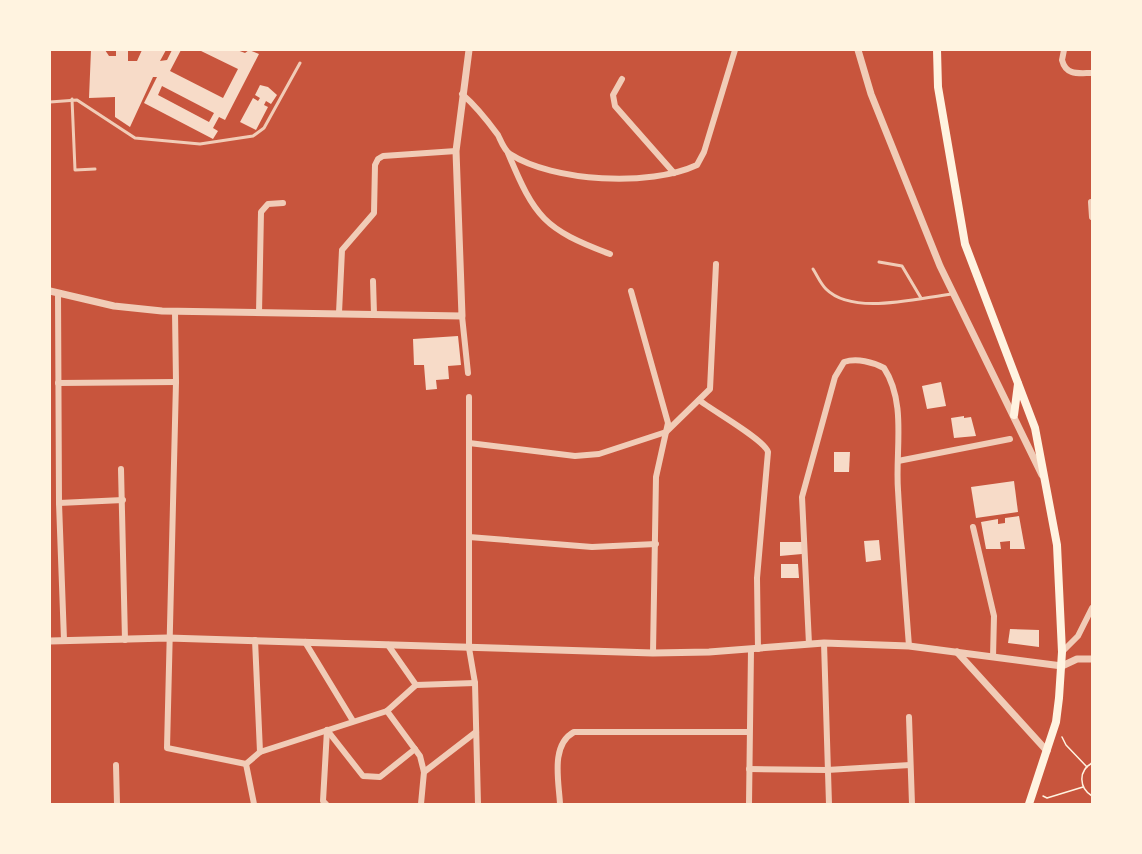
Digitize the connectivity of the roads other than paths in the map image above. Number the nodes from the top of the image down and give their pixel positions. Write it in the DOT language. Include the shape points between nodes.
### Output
graph roads {
  1 [pos="469,50"];
  2 [pos="735,50"];
  3 [pos="858,50"];
  4 [pos="937,50"];
  5 [pos="1064,50"];
  6 [pos="300,63"];
  7 [pos="1092,73"];
  8 [pos="622,80"];
  9 [pos="462,94"];
  10 [pos="72,99"];
  11 [pos="50,102"];
  12 [pos="456,151"];
  13 [pos="508,153"];
  14 [pos="95,169"];
  15 [pos="674,172"];
  16 [pos="1091,202"];
  17 [pos="283,203"];
  18 [pos="1092,217"];
  19 [pos="610,254"];
  20 [pos="879,262"];
  21 [pos="716,264"];
  22 [pos="813,269"];
  23 [pos="373,281"];
  24 [pos="50,291"];
  25 [pos="631,291"];
  26 [pos="58,293"];
  27 [pos="954,294"];
  28 [pos="921,298"];
  29 [pos="175,312"];
  30 [pos="259,313"];
  31 [pos="339,313"];
  32 [pos="374,315"];
  33 [pos="462,316"];
  34 [pos="468,373"];
  35 [pos="1018,381"];
  36 [pos="176,382"];
  37 [pos="58,383"];
  38 [pos="469,397"];
  39 [pos="699,400"];
  40 [pos="1014,415"];
  41 [pos="666,432"];
  42 [pos="1010,439"];
  43 [pos="470,443"];
  44 [pos="898,461"];
  45 [pos="121,469"];
  46 [pos="1045,482"];
  47 [pos="123,500"];
  48 [pos="59,503"];
  49 [pos="973,527"];
  50 [pos="469,537"];
  51 [pos="656,544"];
  52 [pos="1092,608"];
  53 [pos="168,638"];
  54 [pos="64,640"];
  55 [pos="124,640"];
  56 [pos="255,640"];
  57 [pos="50,641"];
  58 [pos="305,642"];
  59 [pos="824,643"];
  60 [pos="809,644"];
  61 [pos="388,645"];
  62 [pos="909,646"];
  63 [pos="469,648"];
  64 [pos="754,650"];
  65 [pos="957,652"];
  66 [pos="1062,652"];
  67 [pos="653,653"];
  68 [pos="993,657"];
  69 [pos="1092,658"];
  70 [pos="1062,666"];
  71 [pos="475,683"];
  72 [pos="416,685"];
  73 [pos="387,711"];
  74 [pos="909,717"];
  75 [pos="353,721"];
  76 [pos="327,730"];
  77 [pos="476,732"];
  78 [pos="749,732"];
  79 [pos="415,749"];
  80 [pos="260,752"];
  81 [pos="1047,752"];
  82 [pos="246,764"];
  83 [pos="116,765"];
  84 [pos="910,765"];
  85 [pos="748,769"];
  86 [pos="827,770"];
  87 [pos="424,772"];
  88 [pos="322,803"];
  89 [pos="117,804"];
  90 [pos="254,804"];
  91 [pos="421,804"];
  92 [pos="478,804"];
  93 [pos="560,804"];
  94 [pos="749,804"];
  95 [pos="829,804"];
  96 [pos="912,804"];
  97 [pos="1029,804"];
  1 -- 9 [label="street"];
  2 -- 15 [label="street" via="704,152 697,165"];
  3 -- 27 [label="street" via="891,146"];
  4 -- 35 [label="main road" via="938,87 965,244"];
  5 -- 7 [label="street" via="1062,60 1068,70"];
  6 -- 10 [label="lane" via="264,128 253,136 200,144 135,138"];
  8 -- 15 [label="street" via="613,95 615,106"];
  9 -- 12 [label="street"];
  9 -- 13 [label="street"];
  10 -- 11 [label="lane"];
  10 -- 14 [label="lane" via="75,170"];
  12 -- 31 [label="street" via="384,156 376,161 374,213 347,242 340,256"];
  12 -- 33 [label="street"];
  13 -- 15 [label="street" via="573,176 614,178"];
  13 -- 19 [label="street" via="526,196 544,220 568,238"];
  16 -- 18 [label="street"];
  17 -- 30 [label="street" via="268,204 261,212"];
  20 -- 28 [label="lane" via="902,266"];
  21 -- 39 [label="street" via="710,386"];
  22 -- 28 [label="lane" via="825,288 847,301 874,304"];
  23 -- 32 [label="street"];
  24 -- 26 [label="street"];
  25 -- 41 [label="street" via="667,419"];
  26 -- 29 [label="street" via="114,306"];
  26 -- 37 [label="street"];
  27 -- 28 [label="lane"];
  27 -- 40 [label="street"];
  29 -- 30 [label="street"];
  29 -- 36 [label="street"];
  30 -- 31 [label="street"];
  31 -- 32 [label="street"];
  32 -- 33 [label="street"];
  33 -- 34 [label="street"];
  35 -- 40 [label="main road"];
  35 -- 46 [label="main road" via="1035,428"];
  36 -- 37 [label="street"];
  36 -- 53 [label="street"];
  37 -- 48 [label="street"];
  38 -- 43 [label="street"];
  39 -- 41 [label="street"];
  39 -- 64 [label="street" via="760,440 768,452"];
  40 -- 46 [label="street"];
  41 -- 43 [label="street" via="590,455"];
  41 -- 51 [label="street" via="656,477"];
  42 -- 44 [label="street"];
  43 -- 50 [label="street"];
  44 -- 60 [label="street" via="898,422 889,376 875,363 844,362 835,377 804,486"];
  44 -- 62 [label="street"];
  45 -- 47 [label="street"];
  46 -- 66 [label="main road" via="1057,545"];
  47 -- 48 [label="street"];
  47 -- 55 [label="street"];
  48 -- 54 [label="street"];
  49 -- 68 [label="street" via="994,616"];
  50 -- 51 [label="street" via="592,547"];
  50 -- 63 [label="street"];
  51 -- 67 [label="street"];
  52 -- 66 [label="street" via="1078,636"];
  53 -- 55 [label="street"];
  53 -- 56 [label="street"];
  53 -- 82 [label="street" via="167,748"];
  54 -- 55 [label="street"];
  54 -- 57 [label="street"];
  56 -- 58 [label="street"];
  56 -- 80 [label="street"];
  58 -- 61 [label="street"];
  58 -- 75 [label="street"];
  59 -- 60 [label="street"];
  59 -- 62 [label="street"];
  59 -- 86 [label="street"];
  60 -- 64 [label="street"];
  61 -- 63 [label="street"];
  61 -- 72 [label="street"];
  62 -- 65 [label="street"];
  63 -- 67 [label="street"];
  63 -- 71 [label="street"];
  64 -- 67 [label="street"];
  64 -- 78 [label="street"];
  65 -- 68 [label="street"];
  65 -- 81 [label="street"];
  66 -- 70 [label="main road"];
  68 -- 70 [label="street"];
  69 -- 70 [label="street"];
  70 -- 81 [label="main road" via="1056,722"];
  71 -- 72 [label="street"];
  71 -- 77 [label="street"];
  72 -- 73 [label="street"];
  73 -- 75 [label="street"];
  73 -- 79 [label="street"];
  74 -- 84 [label="street"];
  75 -- 76 [label="street"];
  76 -- 79 [label="street" via="363,776 380,777"];
  76 -- 80 [label="street"];
  76 -- 88 [label="street"];
  77 -- 87 [label="street"];
  77 -- 92 [label="street"];
  78 -- 85 [label="street"];
  78 -- 93 [label="street" via="574,732 560,748"];
  79 -- 87 [label="street"];
  80 -- 82 [label="street"];
  81 -- 97 [label="main road"];
  82 -- 90 [label="street"];
  83 -- 89 [label="street"];
  84 -- 86 [label="street"];
  84 -- 96 [label="street"];
  85 -- 86 [label="street"];
  85 -- 94 [label="street"];
  86 -- 95 [label="street"];
  87 -- 91 [label="street"];
}
